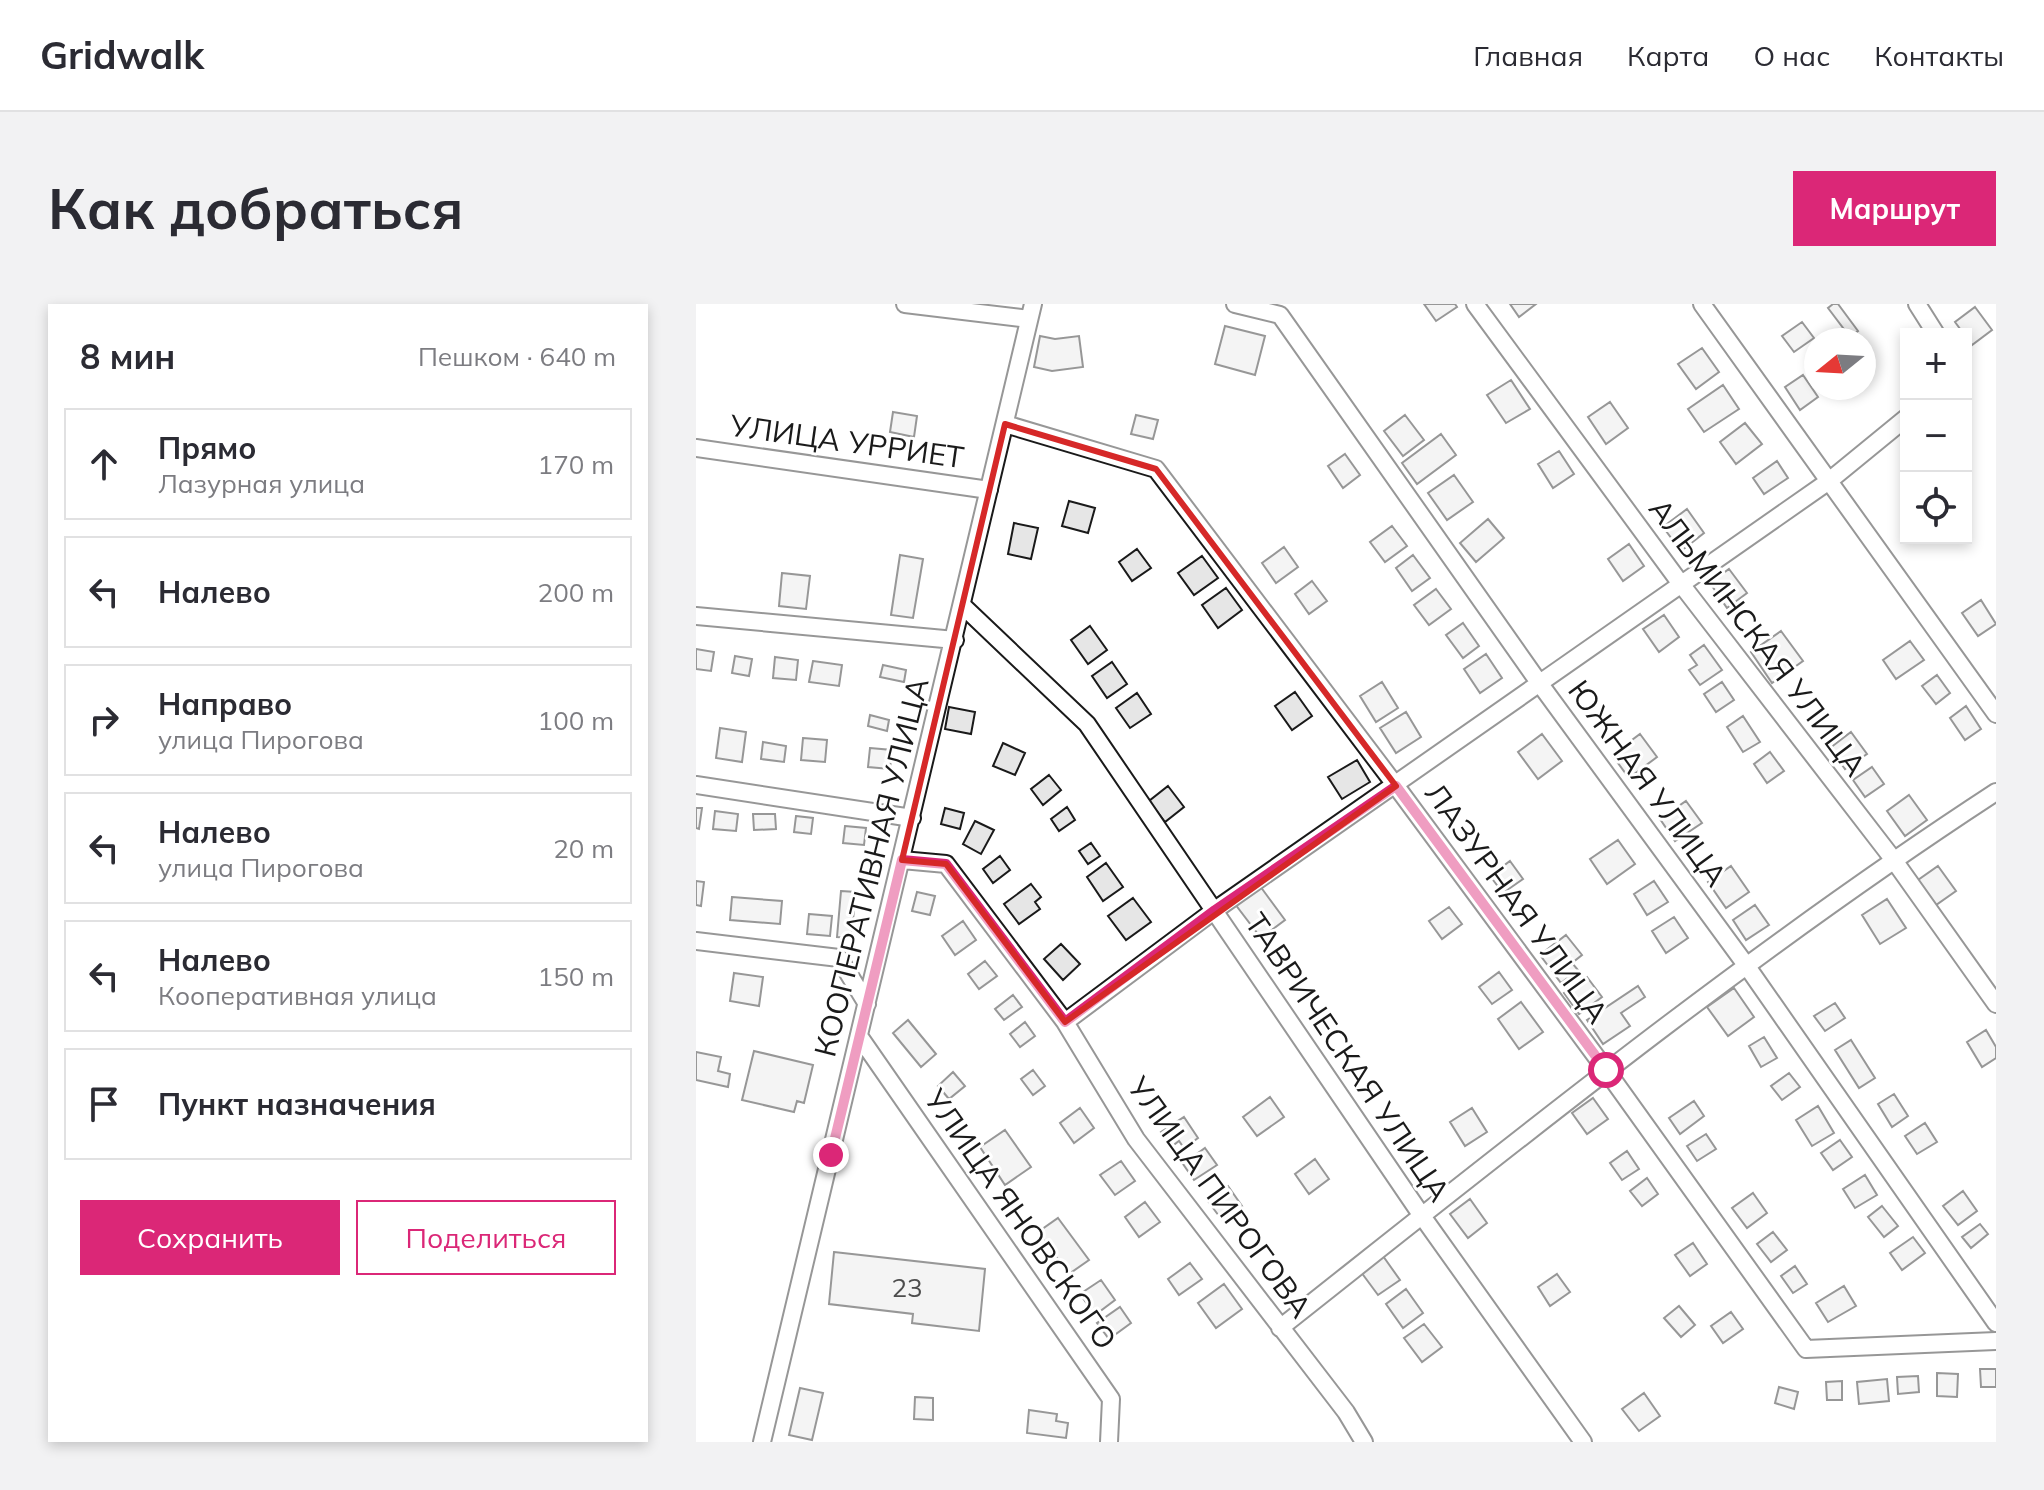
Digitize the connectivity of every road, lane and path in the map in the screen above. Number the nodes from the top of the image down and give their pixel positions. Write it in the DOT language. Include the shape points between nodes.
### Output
graph roads {
  1 [pos="905,304"];
  2 [pos="1235,304"];
  3 [pos="1475,304"];
  4 [pos="1702,304"];
  5 [pos="1917,304"];
  6 [pos="1031,312"];
  7 [pos="1932,328"];
  8 [pos="1900,423"];
  9 [pos="1005,424"];
  10 [pos="696,448"];
  11 [pos="1829,481"];
  12 [pos="989,490"];
  13 [pos="1681,584"];
  14 [pos="963,606"];
  15 [pos="696,616"];
  16 [pos="955,640"];
  17 [pos="1540,684"];
  18 [pos="1996,714"];
  19 [pos="696,785"];
  20 [pos="1396,786"];
  21 [pos="1996,792"];
  22 [pos="912,818"];
  23 [pos="1893,859"];
  24 [pos="902,860"];
  25 [pos="1215,910"];
  26 [pos="696,941"];
  27 [pos="1746,965"];
  28 [pos="867,1004"];
  29 [pos="1996,1004"];
  30 [pos="1065,1022"];
  31 [pos="859,1036"];
  32 [pos="1606,1070"];
  33 [pos="1422,1216"];
  34 [pos="1996,1323"];
  35 [pos="1280,1328"];
  36 [pos="1996,1341"];
  37 [pos="762,1442"];
  38 [pos="1109,1442"];
  39 [pos="1364,1442"];
  40 [pos="1583,1442"];
  1 -- 6 [label="street"];
  2 -- 17 [label="street, ЮЖНАЯ УЛИЦА" via="1280,315"];
  3 -- 13 [label="street, АЛЬМИНСКАЯ УЛИЦА"];
  4 -- 11 [label="street"];
  5 -- 7 [label="street"];
  6 -- 9 [label="street, КООПЕРАТИВНАЯ УЛИЦА"];
  8 -- 11 [label="street"];
  9 -- 12 [label="street, КООПЕРАТИВНАЯ УЛИЦА"];
  9 -- 20 [label="street, ЛАЗУРНАЯ УЛИЦА" via="1156,469"];
  10 -- 12 [label="street, УЛИЦА УРРИЕТ"];
  11 -- 13 [label="street"];
  11 -- 18 [label="street"];
  12 -- 14 [label="street, КООПЕРАТИВНАЯ УЛИЦА"];
  13 -- 17 [label="street"];
  13 -- 23 [label="street, АЛЬМИНСКАЯ УЛИЦА"];
  14 -- 16 [label="street, КООПЕРАТИВНАЯ УЛИЦА"];
  14 -- 25 [label="street, ТАВРИЧЕСКАЯ УЛИЦА" via="1087,724"];
  15 -- 16 [label="street"];
  16 -- 22 [label="street, КООПЕРАТИВНАЯ УЛИЦА"];
  17 -- 20 [label="street"];
  17 -- 27 [label="street, ЮЖНАЯ УЛИЦА"];
  19 -- 22 [label="street"];
  20 -- 25 [label="street"];
  20 -- 32 [label="street, ЛАЗУРНАЯ УЛИЦА"];
  21 -- 23 [label="street"];
  22 -- 24 [label="street, КООПЕРАТИВНАЯ УЛИЦА"];
  23 -- 27 [label="street"];
  23 -- 29 [label="street, АЛЬМИНСКАЯ УЛИЦА"];
  24 -- 28 [label="street, КООПЕРАТИВНАЯ УЛИЦА"];
  24 -- 30 [label="street, УЛИЦА ПИРОГОВА" via="946,864"];
  25 -- 30 [label="street"];
  25 -- 33 [label="street, ТАВРИЧЕСКАЯ УЛИЦА"];
  26 -- 28 [label="street" via="839,958"];
  27 -- 32 [label="street"];
  27 -- 34 [label="street, ЮЖНАЯ УЛИЦА"];
  28 -- 31 [label="street, КООПЕРАТИВНАЯ УЛИЦА"];
  30 -- 35 [label="street, УЛИЦА ПИРОГОВА" via="1136,1139"];
  31 -- 37 [label="street, КООПЕРАТИВНАЯ УЛИЦА"];
  31 -- 38 [label="street, УЛИЦА ЯНОВСКОГО" via="1111,1399"];
  32 -- 33 [label="street"];
  32 -- 36 [label="street, ЛАЗУРНАЯ УЛИЦА" via="1806,1349"];
  33 -- 35 [label="street"];
  33 -- 40 [label="street, ТАВРИЧЕСКАЯ УЛИЦА"];
  35 -- 39 [label="street, УЛИЦА ПИРОГОВА"];
}
